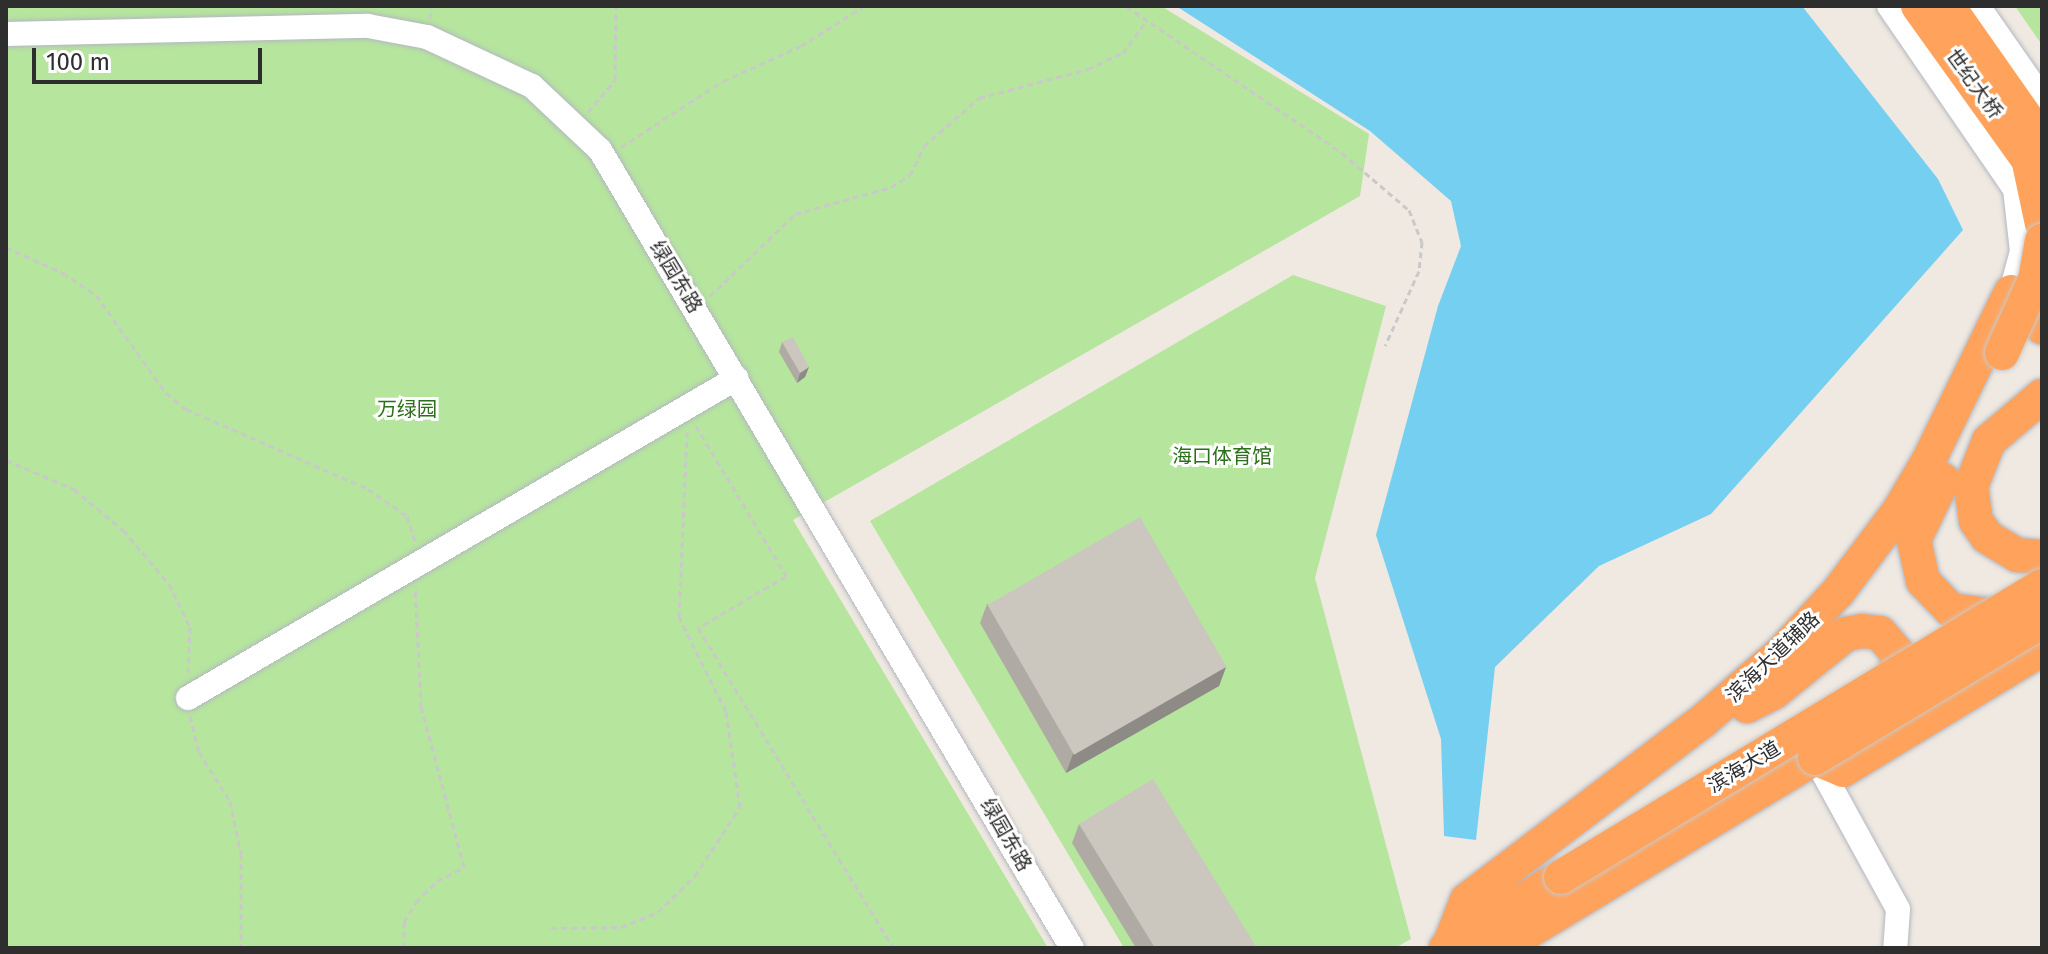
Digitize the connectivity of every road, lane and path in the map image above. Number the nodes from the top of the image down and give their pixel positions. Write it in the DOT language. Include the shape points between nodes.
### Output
graph roads {
  1 [pos="616,6"];
  2 [pos="864,6"];
  3 [pos="1126,6"];
  4 [pos="1889,6"];
  5 [pos="1918,6"];
  6 [pos="1948,6"];
  7 [pos="1978,6"];
  8 [pos="1147,20"];
  9 [pos="6,34"];
  10 [pos="574,125"];
  11 [pos="2037,136"];
  12 [pos="604,157"];
  13 [pos="2042,224"];
  14 [pos="2042,241"];
  15 [pos="6,247"];
  16 [pos="2027,298"];
  17 [pos="696,310"];
  18 [pos="2042,327"];
  19 [pos="1385,346"];
  20 [pos="737,378"];
  21 [pos="2042,396"];
  22 [pos="688,412"];
  23 [pos="687,428"];
  24 [pos="6,460"];
  25 [pos="1948,464"];
  26 [pos="2042,557"];
  27 [pos="415,566"];
  28 [pos="2042,586"];
  29 [pos="2042,619"];
  30 [pos="2042,649"];
  31 [pos="188,698"];
  32 [pos="1747,706"];
  33 [pos="1882,747"];
  34 [pos="1815,758"];
  35 [pos="551,928"];
  36 [pos="1447,947"];
  37 [pos="241,948"];
  38 [pos="404,948"];
  39 [pos="893,948"];
  40 [pos="1072,948"];
  41 [pos="1501,948"];
  42 [pos="1895,948"];
  1 -- 10 [label="path" via="615,80"];
  2 -- 12 [label="path" via="801,46 723,81"];
  3 -- 8 [label="path"];
  4 -- 16 [label="street" via="2015,189"];
  5 -- 11 [label="highway, 世纪大桥"];
  6 -- 11 [label="highway, 世纪大桥"];
  7 -- 11 [label="street"];
  8 -- 17 [label="path" via="1123,53 1088,69 979,98 924,146 910,175 891,187 795,214"];
  8 -- 19 [label="path" via="1342,153 1409,210 1422,242 1419,271"];
  9 -- 10 [label="street, 绿园东路" via="368,26 427,37 532,86"];
  10 -- 12 [label="street, 绿园东路"];
  11 -- 13 [label="highway"];
  12 -- 17 [label="street, 绿园东路"];
  14 -- 25 [label="highway, bridge" via="2030,291"];
  15 -- 27 [label="path" via="96,295 166,393 186,409 283,448 394,505 415,534"];
  16 -- 18 [label="highway"];
  16 -- 36 [label="highway, 滨海大道辅路" via="1914,486 1838,592 1782,652 1703,721 1467,900"];
  17 -- 20 [label="street, 绿园东路"];
  20 -- 27 [label="street"];
  20 -- 40 [label="street, 绿园东路"];
  21 -- 26 [label="highway" via="1989,441 1971,486 1976,521 1987,537 2017,555"];
  22 -- 39 [label="path" via="786,576 698,628"];
  23 -- 35 [label="path" via="679,617 726,711 740,807 695,876 658,912 621,927"];
  24 -- 31 [label="path" via="74,489 123,530 169,584 190,627"];
  25 -- 29 [label="highway, bridge" via="1914,540 1923,581 1943,605 1962,615"];
  25 -- 32 [label="highway" via="1838,616"];
  27 -- 31 [label="street"];
  27 -- 38 [label="path" via="421,707 464,867 437,881 416,902 404,922"];
  28 -- 36 [label="highway, 滨海大道, bridge"];
  29 -- 34 [label="highway, 滨海大道, bridge"];
  30 -- 33 [label="highway"];
  31 -- 37 [label="path" via="199,752 230,801 241,854"];
  32 -- 33 [label="highway" via="1773,693 1846,634 1880,633 1898,654"];
  32 -- 36 [label="highway" via="1484,905"];
  33 -- 34 [label="highway" via="1843,770"];
  34 -- 41 [label="highway, 滨海大道"];
  34 -- 42 [label="street" via="1898,909"];
}
